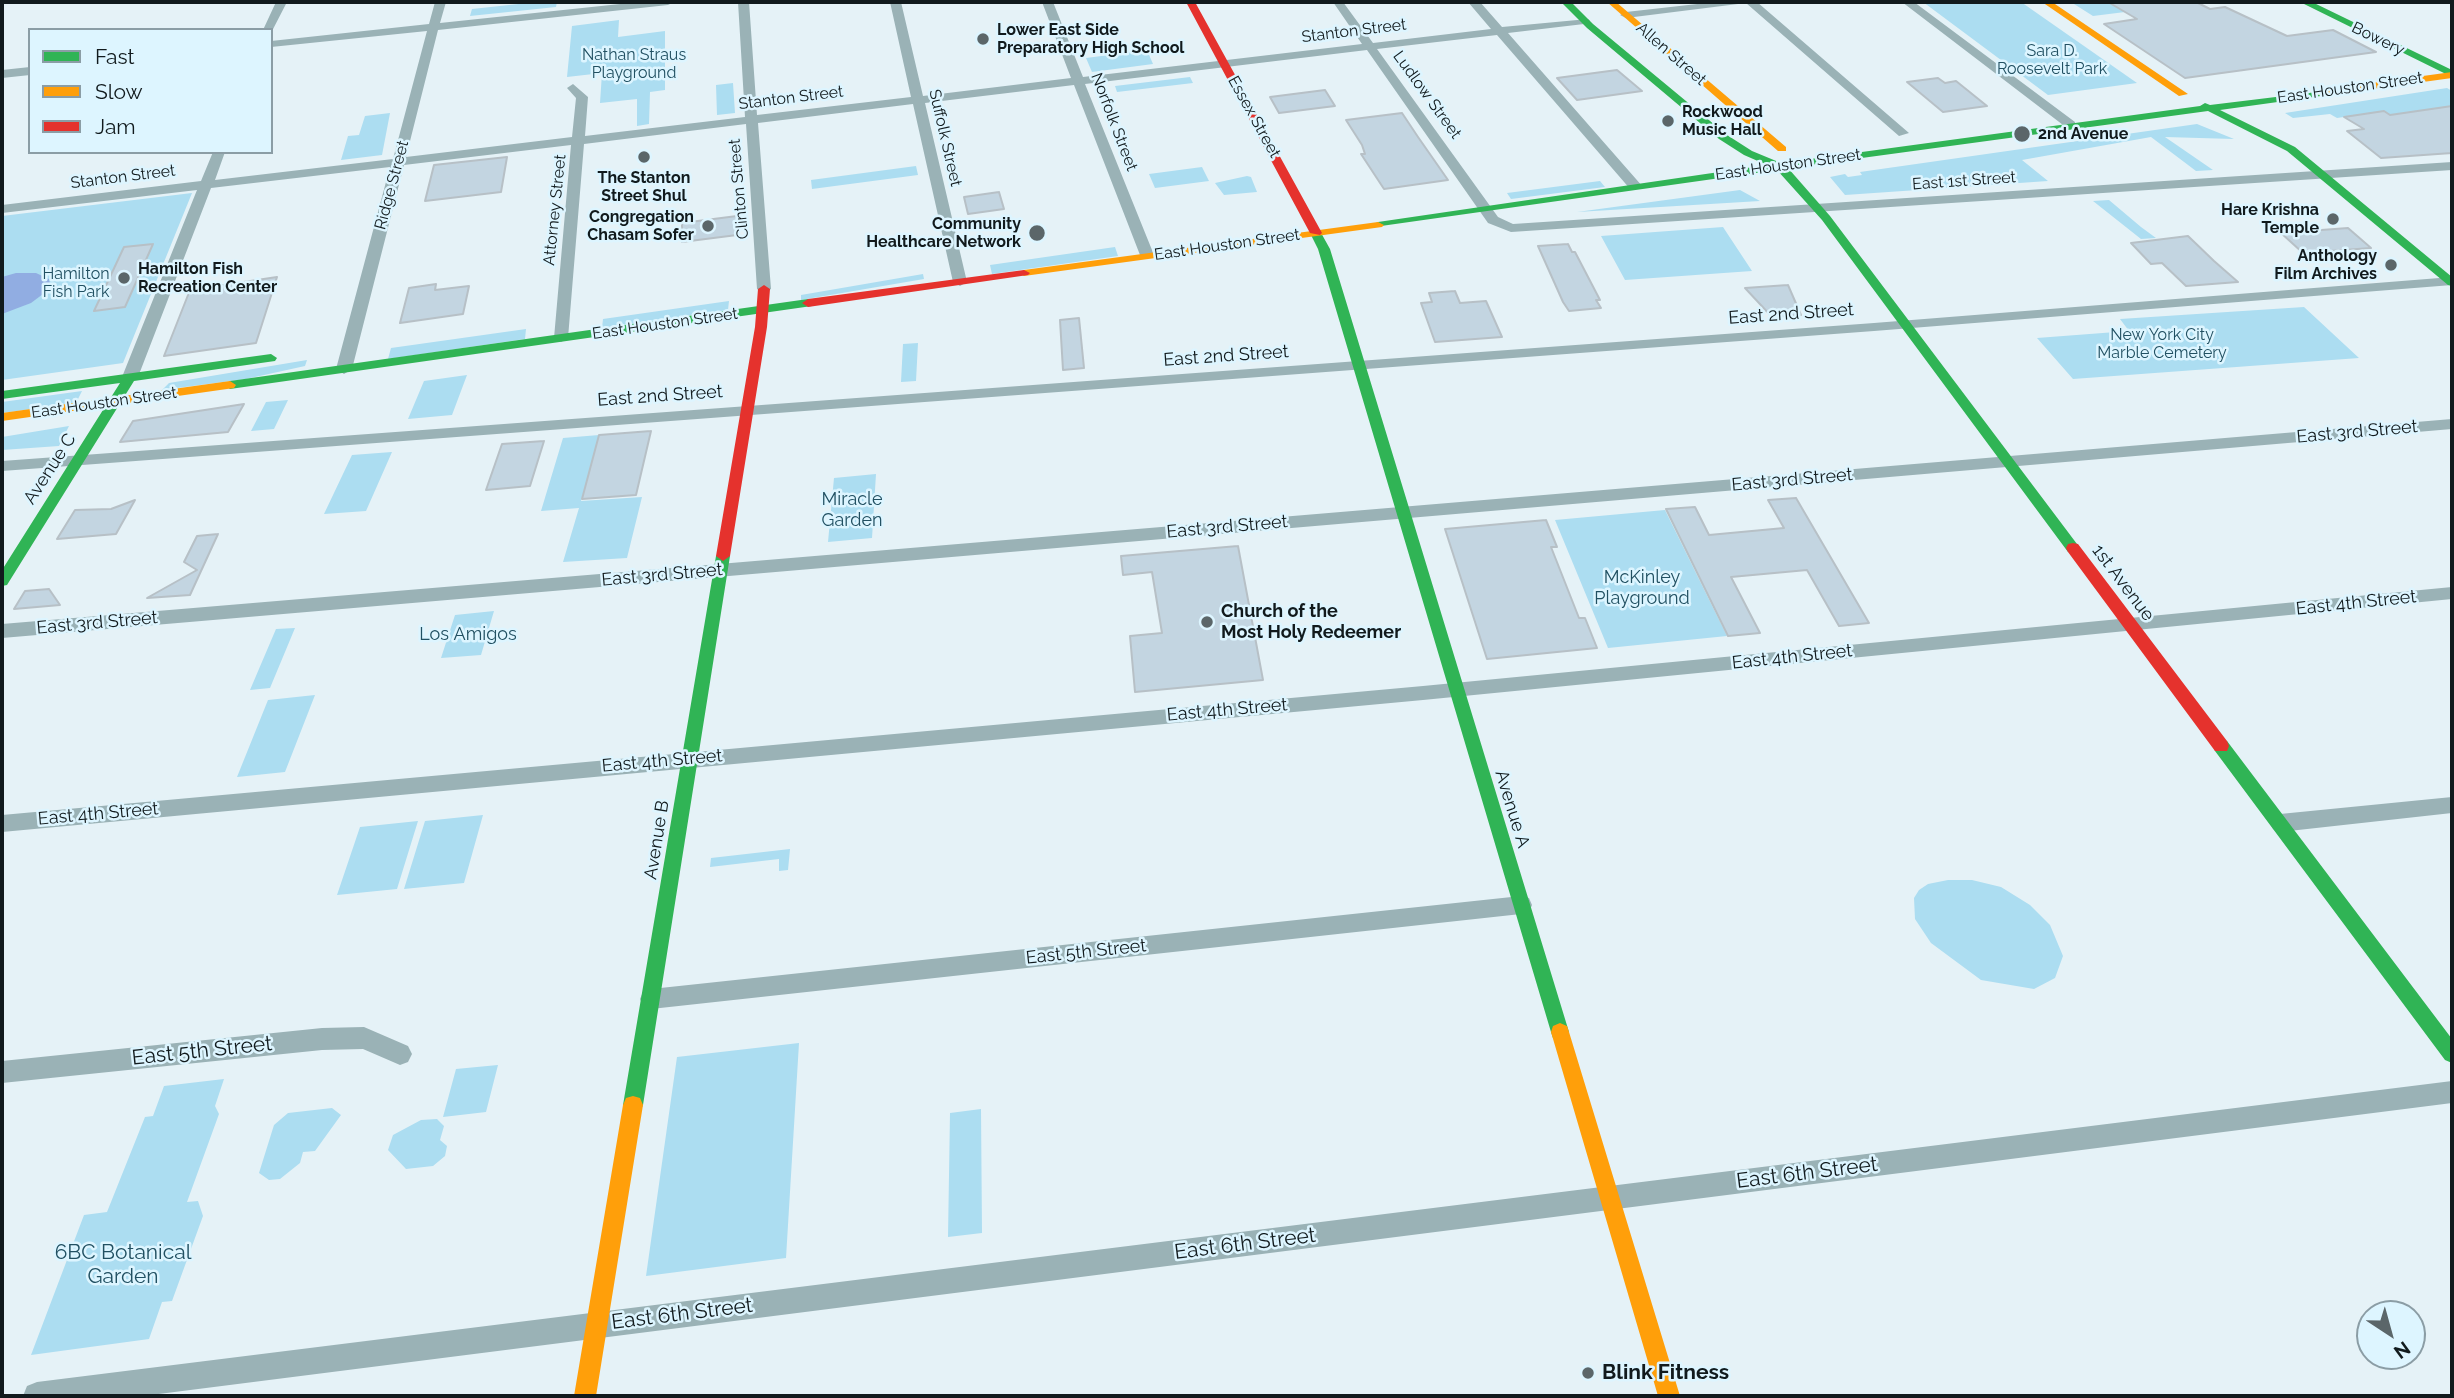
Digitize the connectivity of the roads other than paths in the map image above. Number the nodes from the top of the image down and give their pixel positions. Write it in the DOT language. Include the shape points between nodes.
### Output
graph roads {
  1 [pos="281,2"];
  2 [pos="440,2"];
  3 [pos="668,2"];
  4 [pos="743,2"];
  5 [pos="895,2"];
  6 [pos="1047,2"];
  7 [pos="1190,2"];
  8 [pos="1338,2"];
  9 [pos="1474,2"];
  10 [pos="1566,2"];
  11 [pos="1611,2"];
  12 [pos="1742,2"];
  13 [pos="1751,2"];
  14 [pos="1907,2"];
  15 [pos="2046,2"];
  16 [pos="2305,2"];
  17 [pos="2329,2"];
  18 [pos="590,6"];
  19 [pos="1626,15"];
  20 [pos="1584,21"];
  21 [pos="433,27"];
  22 [pos="270,28"];
  23 [pos="1500,31"];
  24 [pos="273,44"];
  25 [pos="1370,47"];
  26 [pos="2449,59"];
  27 [pos="2423,60"];
  28 [pos="1225,64"];
  29 [pos="2390,65"];
  30 [pos="28,71"];
  31 [pos="2,74"];
  32 [pos="2452,74"];
  33 [pos="1079,81"];
  34 [pos="573,89"];
  35 [pos="2210,89"];
  36 [pos="2183,93"];
  37 [pos="2159,97"];
  38 [pos="918,100"];
  39 [pos="2243,103"];
  40 [pos="2207,107"];
  41 [pos="2075,109"];
  42 [pos="2054,112"];
  43 [pos="750,120"];
  44 [pos="2071,125"];
  45 [pos="1903,133"];
  46 [pos="580,141"];
  47 [pos="1783,149"];
  48 [pos="2291,149"];
  49 [pos="1748,153"];
  50 [pos="218,154"];
  51 [pos="1725,156"];
  52 [pos="398,162"];
  53 [pos="1780,166"];
  54 [pos="2452,166"];
  55 [pos="1640,169"];
  56 [pos="1615,172"];
  57 [pos="2322,175"];
  58 [pos="207,184"];
  59 [pos="1636,187"];
  60 [pos="1490,189"];
  61 [pos="1474,191"];
  62 [pos="1454,194"];
  63 [pos="1817,208"];
  64 [pos="2,209"];
  65 [pos="1486,209"];
  66 [pos="1314,214"];
  67 [pos="1282,218"];
  68 [pos="1316,233"];
  69 [pos="1159,235"];
  70 [pos="1132,238"];
  71 [pos="1147,255"];
  72 [pos="975,261"];
  73 [pos="957,263"];
  74 [pos="936,266"];
  75 [pos="960,282"];
  76 [pos="2452,282"];
  77 [pos="770,289"];
  78 [pos="744,293"];
  79 [pos="763,310"];
  80 [pos="569,317"];
  81 [pos="541,321"];
  82 [pos="1905,324"];
  83 [pos="561,338"];
  84 [pos="357,346"];
  85 [pos="326,351"];
  86 [pos="289,356"];
  87 [pos="1358,366"];
  88 [pos="344,369"];
  89 [pos="130,377"];
  90 [pos="2,395"];
  91 [pos="117,401"];
  92 [pos="748,409"];
  93 [pos="2,417"];
  94 [pos="2452,424"];
  95 [pos="79,460"];
  96 [pos="2008,462"];
  97 [pos="2,466"];
  98 [pos="1402,513"];
  99 [pos="720,570"];
  100 [pos="2,581"];
  101 [pos="2452,593"];
  102 [pos="2131,626"];
  103 [pos="2,631"];
  104 [pos="1455,690"];
  105 [pos="690,758"];
  106 [pos="2452,806"];
  107 [pos="2280,823"];
  108 [pos="2,824"];
  109 [pos="1521,905"];
  110 [pos="651,999"];
  111 [pos="400,1054"];
  112 [pos="2452,1054"];
  113 [pos="2,1072"];
  114 [pos="2452,1092"];
  115 [pos="1609,1198"];
  116 [pos="597,1325"];
  117 [pos="37,1396"];
  118 [pos="585,1396"];
  119 [pos="1669,1396"];
  1 -- 22 [label="street"];
  2 -- 21 [label="street, Ridge Street"];
  3 -- 18 [label="street"];
  4 -- 43 [label="street, Clinton Street"];
  5 -- 38 [label="street, Suffolk Street"];
  6 -- 33 [label="street, Norfolk Street"];
  7 -- 28 [label="main road, Essex Street"];
  8 -- 25 [label="street, Ludlow Street"];
  9 -- 23 [label="street"];
  10 -- 20 [label="main road, Allen Street"];
  11 -- 19 [label="main road, Allen Street"];
  12 -- 19 [label="street"];
  13 -- 45 [label="street"];
  14 -- 42 [label="street"];
  15 -- 36 [label="main road"];
  16 -- 27 [label="main road, Bowery"];
  17 -- 26 [label="main road, Bowery"];
  18 -- 21 [label="street"];
  19 -- 47 [label="main road, Allen Street"];
  20 -- 23 [label="street, Stanton Street"];
  20 -- 49 [label="main road, Allen Street"];
  21 -- 24 [label="street"];
  21 -- 52 [label="street, Ridge Street"];
  23 -- 25 [label="street, Stanton Street"];
  23 -- 56 [label="street"];
  25 -- 28 [label="street, Stanton Street"];
  25 -- 61 [label="street, Ludlow Street"];
  26 -- 27 [label="main road, East Houston Street"];
  27 -- 29 [label="main road, East Houston Street"];
  27 -- 32 [label="main road, Bowery"];
  28 -- 33 [label="street, Stanton Street"];
  28 -- 66 [label="main road, Essex Street"];
  30 -- 31 [label="street"];
  32 -- 39 [label="main road, East Houston Street"];
  33 -- 38 [label="street, Stanton Street"];
  33 -- 70 [label="street, Norfolk Street"];
  34 -- 46 [label="street, Attorney Street" via="582,97"];
  35 -- 36 [label="main road"];
  36 -- 37 [label="main road"];
  36 -- 40 [label="main road"];
  38 -- 43 [label="street, Stanton Street"];
  38 -- 73 [label="street, Suffolk Street"];
  39 -- 40 [label="main road, East Houston Street"];
  39 -- 48 [label="main road" via="2277,130"];
  40 -- 44 [label="main road, East Houston Street"];
  40 -- 48 [label="main road"];
  41 -- 42 [label="main road, East Houston Street"];
  42 -- 44 [label="street"];
  42 -- 45 [label="main road, East Houston Street"];
  43 -- 46 [label="street, Stanton Street"];
  43 -- 77 [label="street, Clinton Street"];
  44 -- 53 [label="main road, East Houston Street"];
  45 -- 47 [label="main road, East Houston Street"];
  46 -- 52 [label="street, Stanton Street"];
  46 -- 80 [label="street, Attorney Street"];
  47 -- 49 [label="main road, East Houston Street"];
  47 -- 53 [label="main road"];
  48 -- 57 [label="main road"];
  49 -- 51 [label="main road, East Houston Street"];
  49 -- 53 [label="main road, 1st Avenue"];
  50 -- 58 [label="street"];
  52 -- 58 [label="street, Stanton Street"];
  52 -- 84 [label="street, Ridge Street"];
  53 -- 59 [label="main road, East Houston Street"];
  53 -- 63 [label="main road, 1st Avenue"];
  54 -- 57 [label="street, East 1st Street"];
  55 -- 56 [label="main road"];
  56 -- 59 [label="street"];
  57 -- 63 [label="street, East 1st Street"];
  57 -- 76 [label="main road"];
  58 -- 64 [label="street, Stanton Street"];
  58 -- 89 [label="street"];
  59 -- 65 [label="main road, East Houston Street"];
  60 -- 61 [label="main road"];
  61 -- 62 [label="main road"];
  61 -- 65 [label="street, Ludlow Street"];
  63 -- 65 [label="street, East 1st Street" via="1518,229 1499,225"];
  63 -- 82 [label="main road, 1st Avenue"];
  65 -- 68 [label="main road, East Houston Street"];
  66 -- 67 [label="main road, East Houston Street"];
  66 -- 68 [label="main road, Essex Street"];
  68 -- 71 [label="main road, East Houston Street"];
  68 -- 87 [label="main road, Avenue A"];
  69 -- 70 [label="main road, East Houston Street"];
  70 -- 71 [label="street, Norfolk Street"];
  71 -- 75 [label="main road, East Houston Street"];
  72 -- 73 [label="main road"];
  73 -- 74 [label="main road"];
  73 -- 75 [label="street, Suffolk Street"];
  75 -- 79 [label="main road, East Houston Street"];
  76 -- 82 [label="street, East 2nd Street"];
  77 -- 78 [label="main road, East Houston Street"];
  77 -- 79 [label="main road, Avenue B"];
  79 -- 83 [label="main road, East Houston Street"];
  79 -- 92 [label="main road, Avenue B"];
  80 -- 81 [label="main road"];
  80 -- 83 [label="street, Attorney Street"];
  82 -- 87 [label="street, East 2nd Street"];
  82 -- 96 [label="main road, 1st Avenue"];
  83 -- 88 [label="main road, East Houston Street"];
  84 -- 85 [label="main road"];
  84 -- 88 [label="street, Ridge Street"];
  86 -- 89 [label="main road, East Houston Street"];
  87 -- 92 [label="street, East 2nd Street"];
  87 -- 98 [label="main road, Avenue A"];
  88 -- 91 [label="main road, East Houston Street"];
  89 -- 90 [label="main road, East Houston Street"];
  89 -- 91 [label="main road, Avenue C"];
  91 -- 93 [label="main road, East Houston Street"];
  91 -- 95 [label="main road, Avenue C"];
  92 -- 95 [label="street, East 2nd Street"];
  92 -- 99 [label="main road, Avenue B"];
  94 -- 96 [label="street, East 3rd Street"];
  95 -- 97 [label="street, East 2nd Street"];
  95 -- 100 [label="main road, Avenue C"];
  96 -- 98 [label="street, East 3rd Street"];
  96 -- 102 [label="main road, 1st Avenue"];
  98 -- 99 [label="street, East 3rd Street"];
  98 -- 104 [label="main road, Avenue A"];
  99 -- 103 [label="street, East 3rd Street"];
  99 -- 105 [label="main road, Avenue B"];
  101 -- 102 [label="street, East 4th Street"];
  102 -- 104 [label="street, East 4th Street"];
  102 -- 107 [label="main road, 1st Avenue"];
  104 -- 105 [label="street, East 4th Street"];
  104 -- 109 [label="main road, Avenue A"];
  105 -- 108 [label="street, East 4th Street"];
  105 -- 110 [label="main road, Avenue B"];
  106 -- 107 [label="street"];
  107 -- 112 [label="main road, 1st Avenue"];
  109 -- 110 [label="street, East 5th Street"];
  109 -- 115 [label="main road, Avenue A"];
  110 -- 116 [label="main road, Avenue B"];
  111 -- 113 [label="street, East 5th Street" via="364,1038 322,1039"];
  114 -- 115 [label="street, East 6th Street"];
  115 -- 116 [label="street, East 6th Street"];
  115 -- 119 [label="main road, Avenue A"];
  116 -- 117 [label="street, East 6th Street"];
  116 -- 118 [label="main road, Avenue B"];
}
